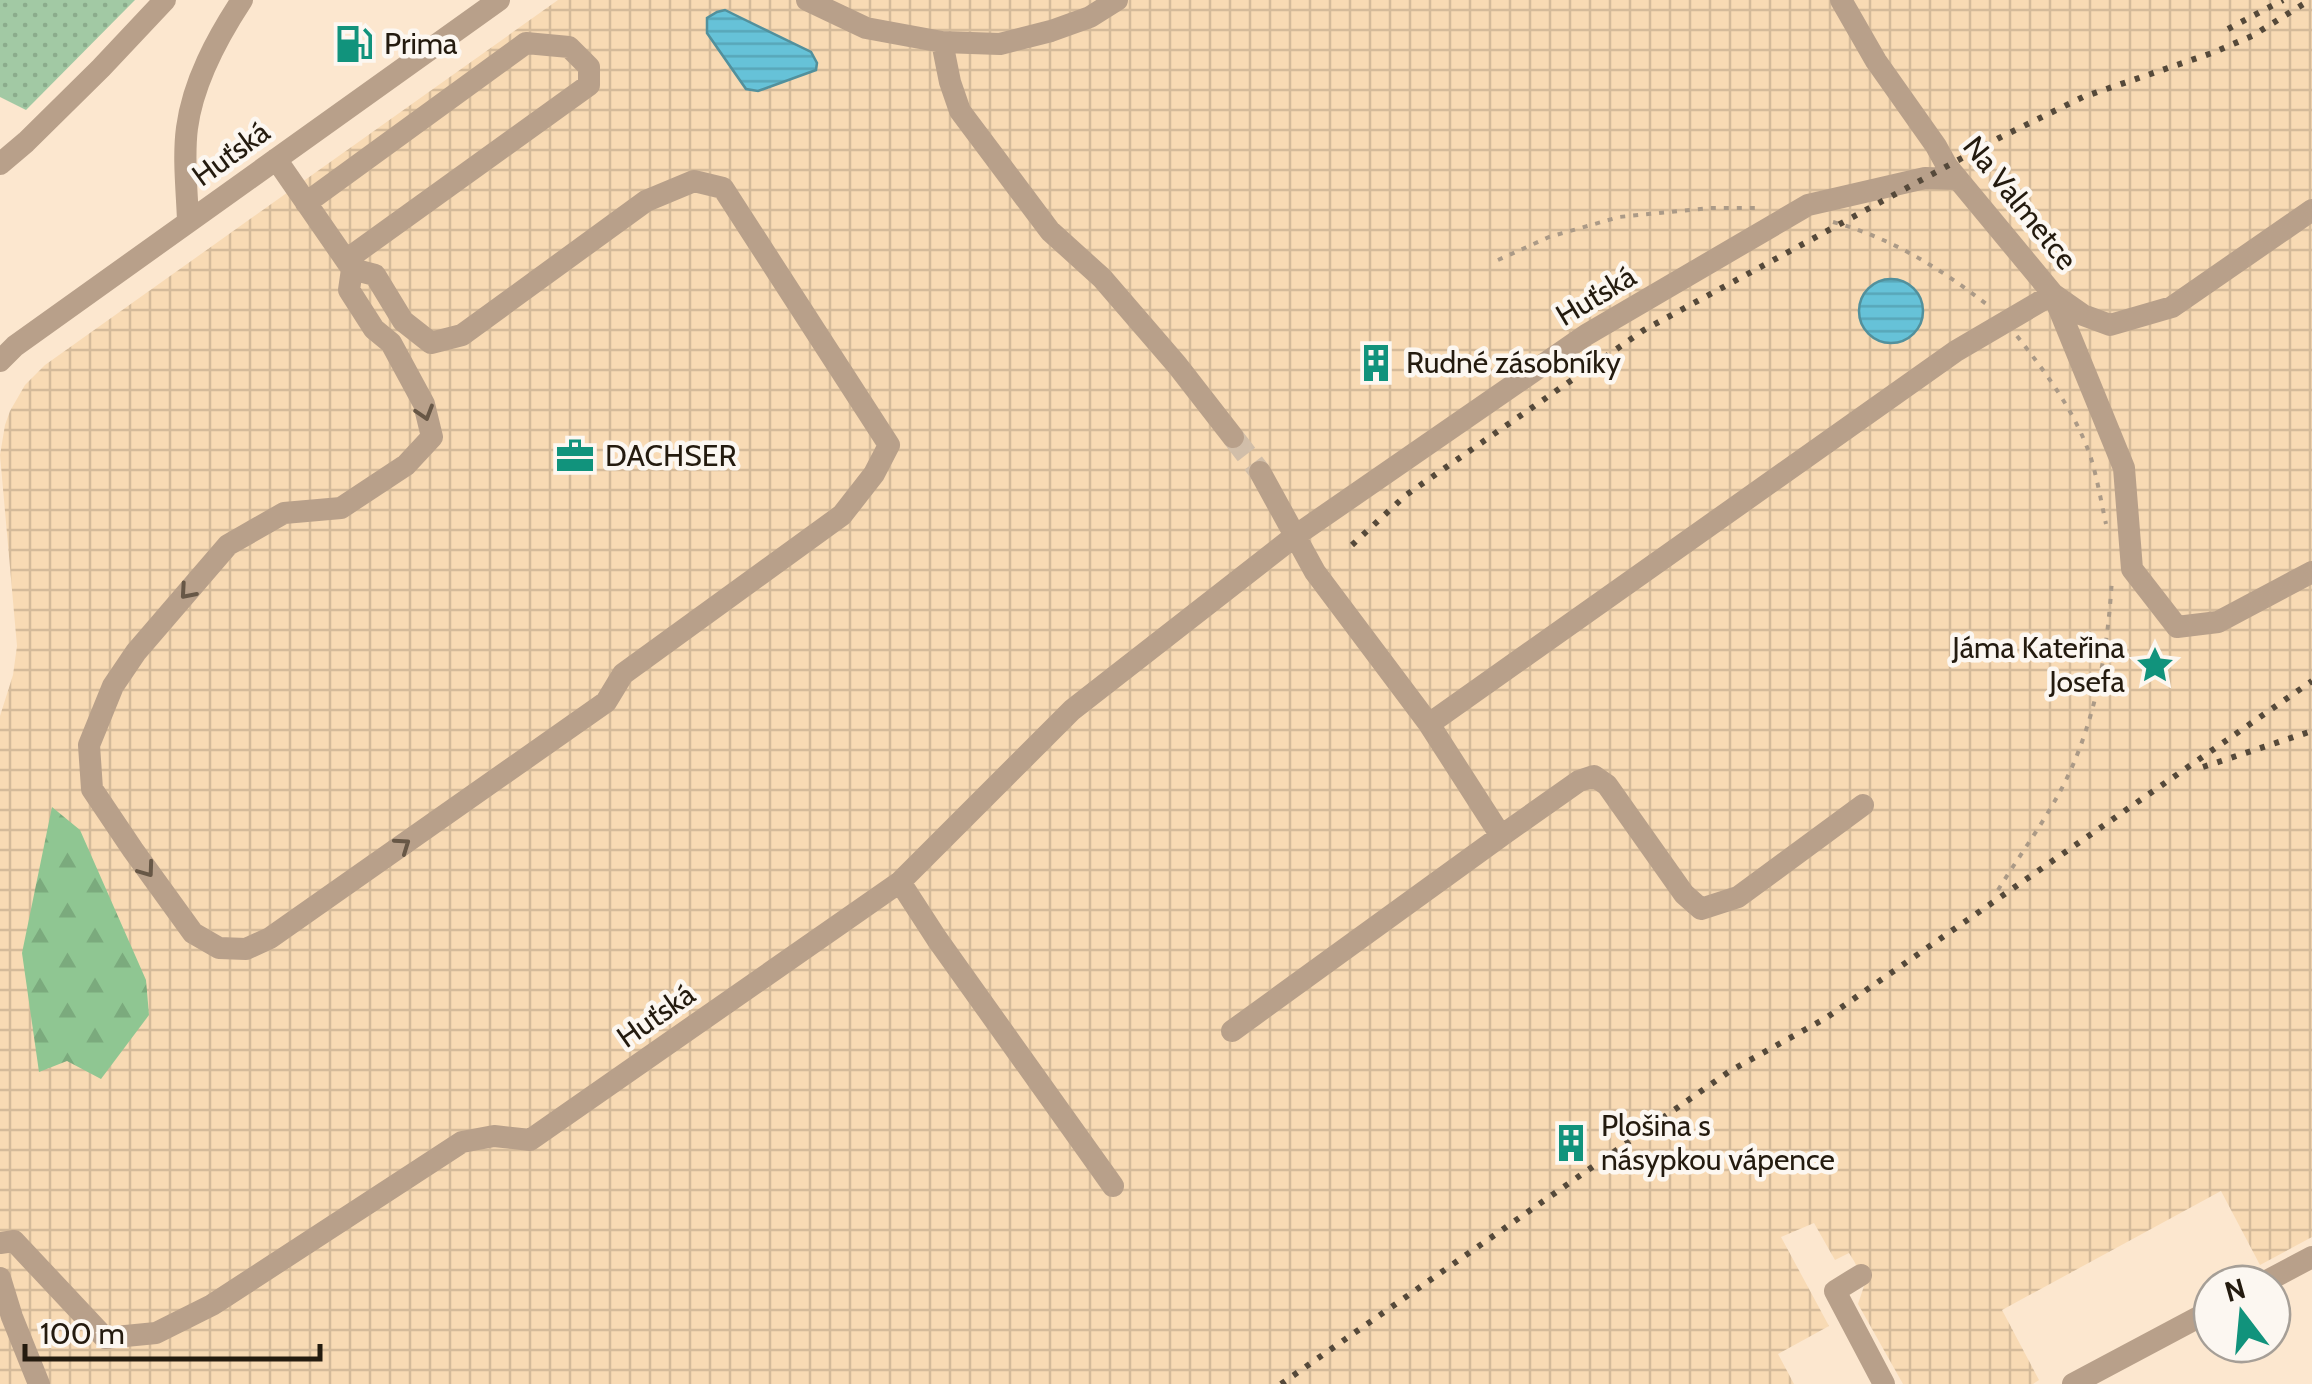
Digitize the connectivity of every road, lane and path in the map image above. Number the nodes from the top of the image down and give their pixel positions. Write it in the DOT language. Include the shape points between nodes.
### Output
graph roads {
  1 [pos="166,0"];
  2 [pos="242,0"];
  3 [pos="499,0"];
  4 [pos="807,0"];
  5 [pos="1117,0"];
  6 [pos="1841,0"];
  7 [pos="942,42"];
  8 [pos="276,159"];
  9 [pos="0,164"];
  10 [pos="1958,179"];
  11 [pos="306,202"];
  12 [pos="1764,208"];
  13 [pos="2312,210"];
  14 [pos="188,221"];
  15 [pos="1832,222"];
  16 [pos="1498,260"];
  17 [pos="349,265"];
  18 [pos="2053,294"];
  19 [pos="2000,315"];
  20 [pos="2011,329"];
  21 [pos="431,344"];
  22 [pos="0,361"];
  23 [pos="409,376"];
  24 [pos="1233,437"];
  25 [pos="1260,472"];
  26 [pos="2108,532"];
  27 [pos="1288,542"];
  28 [pos="2312,572"];
  29 [pos="2112,577"];
  30 [pos="1429,724"];
  31 [pos="1863,805"];
  32 [pos="1501,836"];
  33 [pos="900,882"];
  34 [pos="1998,890"];
  35 [pos="1232,1032"];
  36 [pos="1113,1186"];
  37 [pos="0,1243"];
  38 [pos="1861,1275"];
  39 [pos="0,1278"];
  40 [pos="2192,1321"];
  41 [pos="39,1384"];
  42 [pos="1884,1384"];
  43 [pos="2073,1384"];
  1 -- 9 [label="street"];
  2 -- 14 [label="street" via="206,62 192,106"];
  3 -- 8 [label="street, Huťská"];
  4 -- 7 [label="street" via="866,28"];
  5 -- 7 [label="street" via="1077,22 1000,44"];
  6 -- 10 [label="street, Na Valmetce"];
  7 -- 24 [label="street" via="960,112 1050,230 1102,278"];
  8 -- 11 [label="street"];
  8 -- 14 [label="street, Huťská"];
  10 -- 18 [label="street, Na Valmetce"];
  10 -- 27 [label="street, Huťská" via="1925,178 1808,205 1586,335"];
  11 -- 17 [label="street"];
  11 -- 17 [label="street" via="526,43 569,46 590,67 589,86"];
  12 -- 16 [label="path" via="1618,218"];
  13 -- 18 [label="street, Na Valmetce" via="2172,306 2110,325"];
  14 -- 22 [label="street, Huťská"];
  15 -- 19 [label="path" via="1863,230 1935,268"];
  17 -- 21 [label="street" via="375,275 403,322"];
  17 -- 23 [label="street" via="349,290"];
  18 -- 28 [label="street" via="2124,468 2132,569 2177,627 2218,622"];
  18 -- 30 [label="street" via="1956,351"];
  20 -- 26 [label="path" via="2073,418 2090,456"];
  21 -- 23 [label="street"];
  23 -- 21 [label="street, one-way" via="432,437 406,465 341,508 284,513 228,545 136,652 113,686 90,745 92,789 192,933 219,948 246,949 270,938 606,702 623,674 842,515 889,445 723,188 707,183 694,181 646,201 462,335"];
  25 -- 27 [label="street"];
  27 -- 30 [label="street"];
  27 -- 33 [label="street, Huťská" via="1072,710"];
  29 -- 34 [label="path" via="2103,667 2080,747"];
  30 -- 32 [label="street"];
  31 -- 32 [label="street" via="1738,897 1701,909 1594,776"];
  32 -- 35 [label="street"];
  33 -- 36 [label="street"];
  33 -- 37 [label="street, Huťská" via="530,1140 494,1136 462,1142 212,1305 156,1333 105,1338 14,1241"];
  38 -- 42 [label="street" via="1835,1291"];
  39 -- 41 [label="street"];
  40 -- 43 [label="street"];
}
